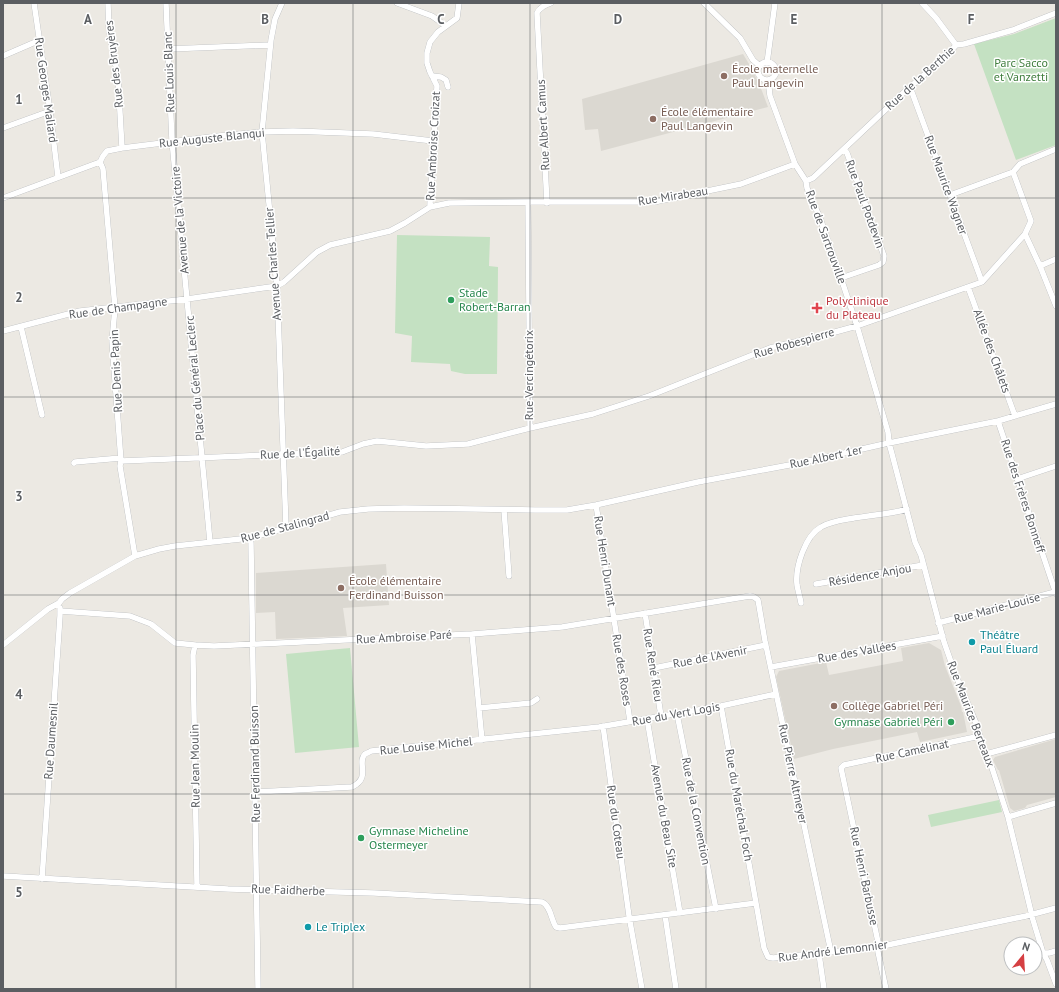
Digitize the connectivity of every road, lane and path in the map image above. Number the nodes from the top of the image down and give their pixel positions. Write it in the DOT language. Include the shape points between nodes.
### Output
graph roads {
  1 [pos="34,3"];
  2 [pos="108,3"];
  3 [pos="166,3"];
  4 [pos="282,3"];
  5 [pos="397,3"];
  6 [pos="459,3"];
  7 [pos="551,3"];
  8 [pos="704,3"];
  9 [pos="775,3"];
  10 [pos="922,3"];
  11 [pos="1056,13"];
  12 [pos="446,26"];
  13 [pos="40,40"];
  14 [pos="956,45"];
  15 [pos="270,46"];
  16 [pos="168,49"];
  17 [pos="3,56"];
  18 [pos="767,63"];
  19 [pos="760,66"];
  20 [pos="432,76"];
  21 [pos="768,80"];
  22 [pos="448,87"];
  23 [pos="910,87"];
  24 [pos="50,111"];
  25 [pos="3,128"];
  26 [pos="262,132"];
  27 [pos="172,141"];
  28 [pos="433,141"];
  29 [pos="122,148"];
  30 [pos="844,149"];
  31 [pos="1056,149"];
  32 [pos="100,162"];
  33 [pos="796,164"];
  34 [pos="1013,172"];
  35 [pos="58,177"];
  36 [pos="806,181"];
  37 [pos="950,195"];
  38 [pos="3,198"];
  39 [pos="528,202"];
  40 [pos="547,202"];
  41 [pos="430,207"];
  42 [pos="1025,234"];
  43 [pos="1056,259"];
  44 [pos="1040,266"];
  45 [pos="841,278"];
  46 [pos="982,282"];
  47 [pos="277,286"];
  48 [pos="968,287"];
  49 [pos="187,299"];
  50 [pos="1056,306"];
  51 [pos="115,308"];
  52 [pos="857,326"];
  53 [pos="21,327"];
  54 [pos="3,331"];
  55 [pos="1056,404"];
  56 [pos="593,414"];
  57 [pos="42,415"];
  58 [pos="1015,416"];
  59 [pos="998,421"];
  60 [pos="530,428"];
  61 [pos="889,443"];
  62 [pos="283,454"];
  63 [pos="202,457"];
  64 [pos="121,460"];
  65 [pos="74,463"];
  66 [pos="1056,466"];
  67 [pos="1017,479"];
  68 [pos="596,505"];
  69 [pos="907,509"];
  70 [pos="504,510"];
  71 [pos="286,527"];
  72 [pos="250,538"];
  73 [pos="210,542"];
  74 [pos="135,556"];
  75 [pos="923,565"];
  76 [pos="509,576"];
  77 [pos="816,584"];
  78 [pos="1056,593"];
  79 [pos="754,596"];
  80 [pos="59,603"];
  81 [pos="801,603"];
  82 [pos="60,611"];
  83 [pos="645,613"];
  84 [pos="615,618"];
  85 [pos="938,623"];
  86 [pos="472,634"];
  87 [pos="942,636"];
  88 [pos="253,644"];
  89 [pos="3,645"];
  90 [pos="195,645"];
  91 [pos="766,645"];
  92 [pos="771,667"];
  93 [pos="654,668"];
  94 [pos="776,694"];
  95 [pos="537,699"];
  96 [pos="721,706"];
  97 [pos="479,708"];
  98 [pos="677,714"];
  99 [pos="660,716"];
  100 [pos="647,718"];
  101 [pos="630,721"];
  102 [pos="603,726"];
  103 [pos="574,730"];
  104 [pos="1056,735"];
  105 [pos="980,736"];
  106 [pos="482,740"];
  107 [pos="986,754"];
  108 [pos="844,765"];
  109 [pos="256,792"];
  110 [pos="1056,803"];
  111 [pos="1008,817"];
  112 [pos="3,876"];
  113 [pos="42,879"];
  114 [pos="197,887"];
  115 [pos="257,890"];
  116 [pos="756,903"];
  117 [pos="1056,908"];
  118 [pos="716,909"];
  119 [pos="680,913"];
  120 [pos="1032,914"];
  121 [pos="665,915"];
  122 [pos="629,918"];
  123 [pos="1038,936"];
  124 [pos="878,947"];
  125 [pos="1056,951"];
  126 [pos="831,952"];
  127 [pos="818,954"];
  128 [pos="1043,954"];
  129 [pos="1056,984"];
  130 [pos="258,989"];
  131 [pos="642,989"];
  132 [pos="676,989"];
  133 [pos="824,989"];
  134 [pos="886,989"];
  1 -- 13 [label="street, Rue Georges Maliard"];
  2 -- 29 [label="street, Rue des Bruyères" via="109,30 118,77"];
  3 -- 16 [label="street, Rue Louis Blanc"];
  4 -- 15 [label="street, Avenue Charles Tellier" via="275,19"];
  5 -- 12 [label="street" via="432,16"];
  6 -- 12 [label="street, Rue Ambroise Croizat" via="457,18"];
  7 -- 40 [label="street, Rue Albert Camus" via="543,6 537,14"];
  8 -- 19 [label="street" via="740,38 753,60"];
  9 -- 18 [label="street"];
  10 -- 14 [label="street"];
  11 -- 14 [label="street, Rue de la Berthie" via="1013,30"];
  12 -- 20 [label="street, Rue Ambroise Croizat" via="430,42 427,63"];
  13 -- 17 [label="street"];
  13 -- 24 [label="street, Rue Georges Maliard"];
  14 -- 23 [label="street, Rue de la Berthie"];
  15 -- 16 [label="street"];
  15 -- 26 [label="street, Avenue Charles Tellier"];
  16 -- 27 [label="street, Rue Louis Blanc"];
  18 -- 19 [label="street"];
  18 -- 21 [label="street" via="774,67 776,72"];
  19 -- 21 [label="street" via="759,74 762,79"];
  20 -- 22 [label="street" via="446,80"];
  20 -- 28 [label="street, Rue Ambroise Croizat" via="437,86"];
  21 -- 33 [label="street, Rue de Sartrouville" via="770,96"];
  23 -- 30 [label="street, Rue de la Berthie"];
  23 -- 37 [label="street, Rue Maurice Wagner"];
  24 -- 25 [label="street"];
  24 -- 35 [label="street, Rue Georges Maliard"];
  26 -- 27 [label="street, Rue Auguste Blanqui"];
  26 -- 28 [label="street, Rue Auguste Blanqui" via="373,134"];
  26 -- 47 [label="street, Avenue Charles Tellier"];
  27 -- 29 [label="street, Rue Auguste Blanqui"];
  27 -- 49 [label="street, Avenue de la Victoire"];
  28 -- 41 [label="street, Rue Ambroise Croizat"];
  29 -- 32 [label="street, Rue Auguste Blanqui" via="107,151"];
  30 -- 36 [label="street, Rue de la Berthie" via="813,178"];
  30 -- 45 [label="street, Rue Paul Potdevin" via="884,256 883,262 879,265"];
  31 -- 34 [label="street" via="1020,164"];
  32 -- 35 [label="street, Rue Auguste Blanqui"];
  32 -- 51 [label="street, Rue Denis Papin" via="104,176"];
  33 -- 36 [label="street, Rue de Sartrouville"];
  33 -- 40 [label="street, Rue Mirabeau" via="741,184 654,202"];
  34 -- 37 [label="street"];
  34 -- 42 [label="street" via="1031,221"];
  35 -- 38 [label="street, Rue Auguste Blanqui"];
  36 -- 45 [label="street, Rue de Sartrouville"];
  37 -- 46 [label="street, Rue Maurice Wagner"];
  39 -- 40 [label="street, Rue Mirabeau"];
  39 -- 41 [label="street, Rue Mirabeau" via="449,203"];
  39 -- 60 [label="street, Rue Vercingétorix"];
  41 -- 47 [label="street" via="390,231 330,245 317,252"];
  42 -- 44 [label="street"];
  42 -- 46 [label="street, Rue Robespierre"];
  43 -- 44 [label="street"];
  44 -- 50 [label="street"];
  45 -- 52 [label="street, Rue de Sartrouville"];
  46 -- 48 [label="street, Rue Robespierre"];
  47 -- 49 [label="street, Rue de Champagne"];
  47 -- 62 [label="street, Avenue Charles Tellier"];
  48 -- 52 [label="street, Rue Robespierre"];
  48 -- 58 [label="street, Allée des Châlets"];
  49 -- 51 [label="street, Rue de Champagne"];
  49 -- 63 [label="street, Place du Général Leclerc"];
  51 -- 53 [label="street, Rue de Champagne" via="80,312"];
  51 -- 64 [label="street, Rue Denis Papin" via="112,341"];
  52 -- 56 [label="street, Rue Robespierre" via="770,348 649,396"];
  52 -- 61 [label="street, Rue de Sartrouville"];
  53 -- 54 [label="street, Rue de Champagne"];
  53 -- 57 [label="street"];
  55 -- 58 [label="street, Rue Albert 1er"];
  56 -- 60 [label="street, Rue de l'Égalité"];
  58 -- 59 [label="street, Rue Albert 1er"];
  59 -- 61 [label="street, Rue Albert 1er"];
  59 -- 67 [label="street, Rue des Frères Bonneff"];
  60 -- 62 [label="street, Rue de l'Égalité" via="468,444 426,446 377,441 342,452"];
  61 -- 68 [label="street, Rue Albert 1er"];
  61 -- 69 [label="street, Rue Maurice Berteaux"];
  62 -- 63 [label="street, Rue de l'Égalité"];
  62 -- 71 [label="street, Avenue Charles Tellier"];
  63 -- 64 [label="street, Rue de l'Égalité"];
  63 -- 73 [label="street"];
  64 -- 65 [label="street, Rue de l'Égalité"];
  64 -- 74 [label="street, Rue Denis Papin"];
  66 -- 67 [label="street"];
  67 -- 78 [label="street, Rue des Frères Bonneff"];
  68 -- 70 [label="street, Rue de Stalingrad" via="567,510"];
  68 -- 84 [label="street, Rue Henri Dunant"];
  69 -- 75 [label="street, Rue Maurice Berteaux"];
  69 -- 81 [label="street" via="839,521 820,527 808,540 798,567 797,584"];
  70 -- 71 [label="street, Rue de Stalingrad" via="368,509 340,512"];
  70 -- 76 [label="street"];
  71 -- 72 [label="street, Rue de Stalingrad"];
  72 -- 73 [label="street, Rue de Stalingrad"];
  72 -- 88 [label="street, Rue Ferdinand Buisson"];
  73 -- 74 [label="street, Rue de Stalingrad" via="175,546"];
  74 -- 80 [label="street, Rue de Stalingrad" via="70,593"];
  75 -- 77 [label="street, Résidence Anjou"];
  75 -- 85 [label="street, Rue Maurice Berteaux"];
  78 -- 85 [label="street, Rue Marie-Louise"];
  79 -- 83 [label="street, Rue Ambroise Paré"];
  79 -- 91 [label="street, Rue Pierre Altmeyer" via="758,600"];
  80 -- 82 [label="street, Rue Daumesnil"];
  80 -- 89 [label="street, Rue de Stalingrad"];
  82 -- 90 [label="street, Rue Ambroise Paré" via="130,616 151,624 175,643"];
  82 -- 113 [label="street, Rue Daumesnil"];
  83 -- 84 [label="street, Rue Ambroise Paré"];
  83 -- 93 [label="street, Rue René Rieu"];
  84 -- 86 [label="street, Rue Ambroise Paré" via="562,627"];
  84 -- 101 [label="street, Rue des Roses"];
  85 -- 87 [label="street, Rue Maurice Berteaux"];
  86 -- 88 [label="street, Rue Ambroise Paré"];
  86 -- 97 [label="street"];
  87 -- 92 [label="street, Rue des Vallées"];
  87 -- 105 [label="street, Rue Maurice Berteaux"];
  88 -- 90 [label="street, Rue Ambroise Paré"];
  88 -- 109 [label="street, Rue Ferdinand Buisson"];
  90 -- 114 [label="street, Rue Jean Moulin" via="193,655"];
  91 -- 92 [label="street, Rue Pierre Altmeyer"];
  91 -- 93 [label="street, Rue de l'Avenir"];
  92 -- 94 [label="street, Rue Pierre Altmeyer"];
  93 -- 99 [label="street, Rue René Rieu"];
  94 -- 96 [label="street, Rue du Vert Logis"];
  94 -- 126 [label="street, Rue Pierre Altmeyer"];
  95 -- 97 [label="street" via="531,703"];
  96 -- 98 [label="street, Rue du Vert Logis"];
  96 -- 116 [label="street, Rue du Maréchal Foch"];
  97 -- 106 [label="street"];
  98 -- 99 [label="street, Rue du Vert Logis"];
  98 -- 118 [label="street, Rue de la Convention"];
  99 -- 100 [label="street, Rue du Vert Logis"];
  100 -- 101 [label="street, Rue du Vert Logis"];
  100 -- 119 [label="street, Avenue du Beau Site"];
  101 -- 102 [label="street, Rue du Vert Logis"];
  102 -- 103 [label="street, Rue du Vert Logis"];
  102 -- 122 [label="street, Rue du Coteau"];
  103 -- 106 [label="street, Rue Louise Michel"];
  104 -- 107 [label="street"];
  105 -- 107 [label="street, Rue Maurice Berteaux"];
  105 -- 108 [label="street, Rue Camélinat"];
  106 -- 109 [label="street, Rue Louise Michel" via="371,751 362,759 361,780 358,785 352,787"];
  107 -- 111 [label="street, Rue Maurice Berteaux"];
  108 -- 124 [label="street, Rue Henri Barbusse" via="841,768"];
  109 -- 115 [label="street, Rue Ferdinand Buisson"];
  110 -- 111 [label="street"];
  111 -- 120 [label="street, Rue Maurice Berteaux"];
  112 -- 113 [label="street, Rue Faidherbe"];
  113 -- 114 [label="street, Rue Faidherbe"];
  114 -- 115 [label="street, Rue Faidherbe"];
  115 -- 122 [label="street, Rue Faidherbe" via="374,892 542,902 548,907 556,927 560,928"];
  115 -- 130 [label="street, Rue Ferdinand Buisson"];
  116 -- 118 [label="street"];
  116 -- 127 [label="street, Rue André Lemonnier" via="768,957"];
  117 -- 120 [label="street, Rue André Lemonnier"];
  118 -- 119 [label="street"];
  119 -- 121 [label="street"];
  120 -- 123 [label="street, Rue Maurice Berteaux"];
  120 -- 124 [label="street, Rue André Lemonnier"];
  121 -- 122 [label="street"];
  121 -- 132 [label="street"];
  122 -- 131 [label="street, Rue du Coteau"];
  124 -- 126 [label="street, Rue André Lemonnier"];
  124 -- 134 [label="street, Rue Henri Barbusse"];
  125 -- 128 [label="street"];
  126 -- 127 [label="street, Rue André Lemonnier"];
  127 -- 133 [label="street"];
  128 -- 129 [label="street, Rue Maurice Berteaux"];
}
